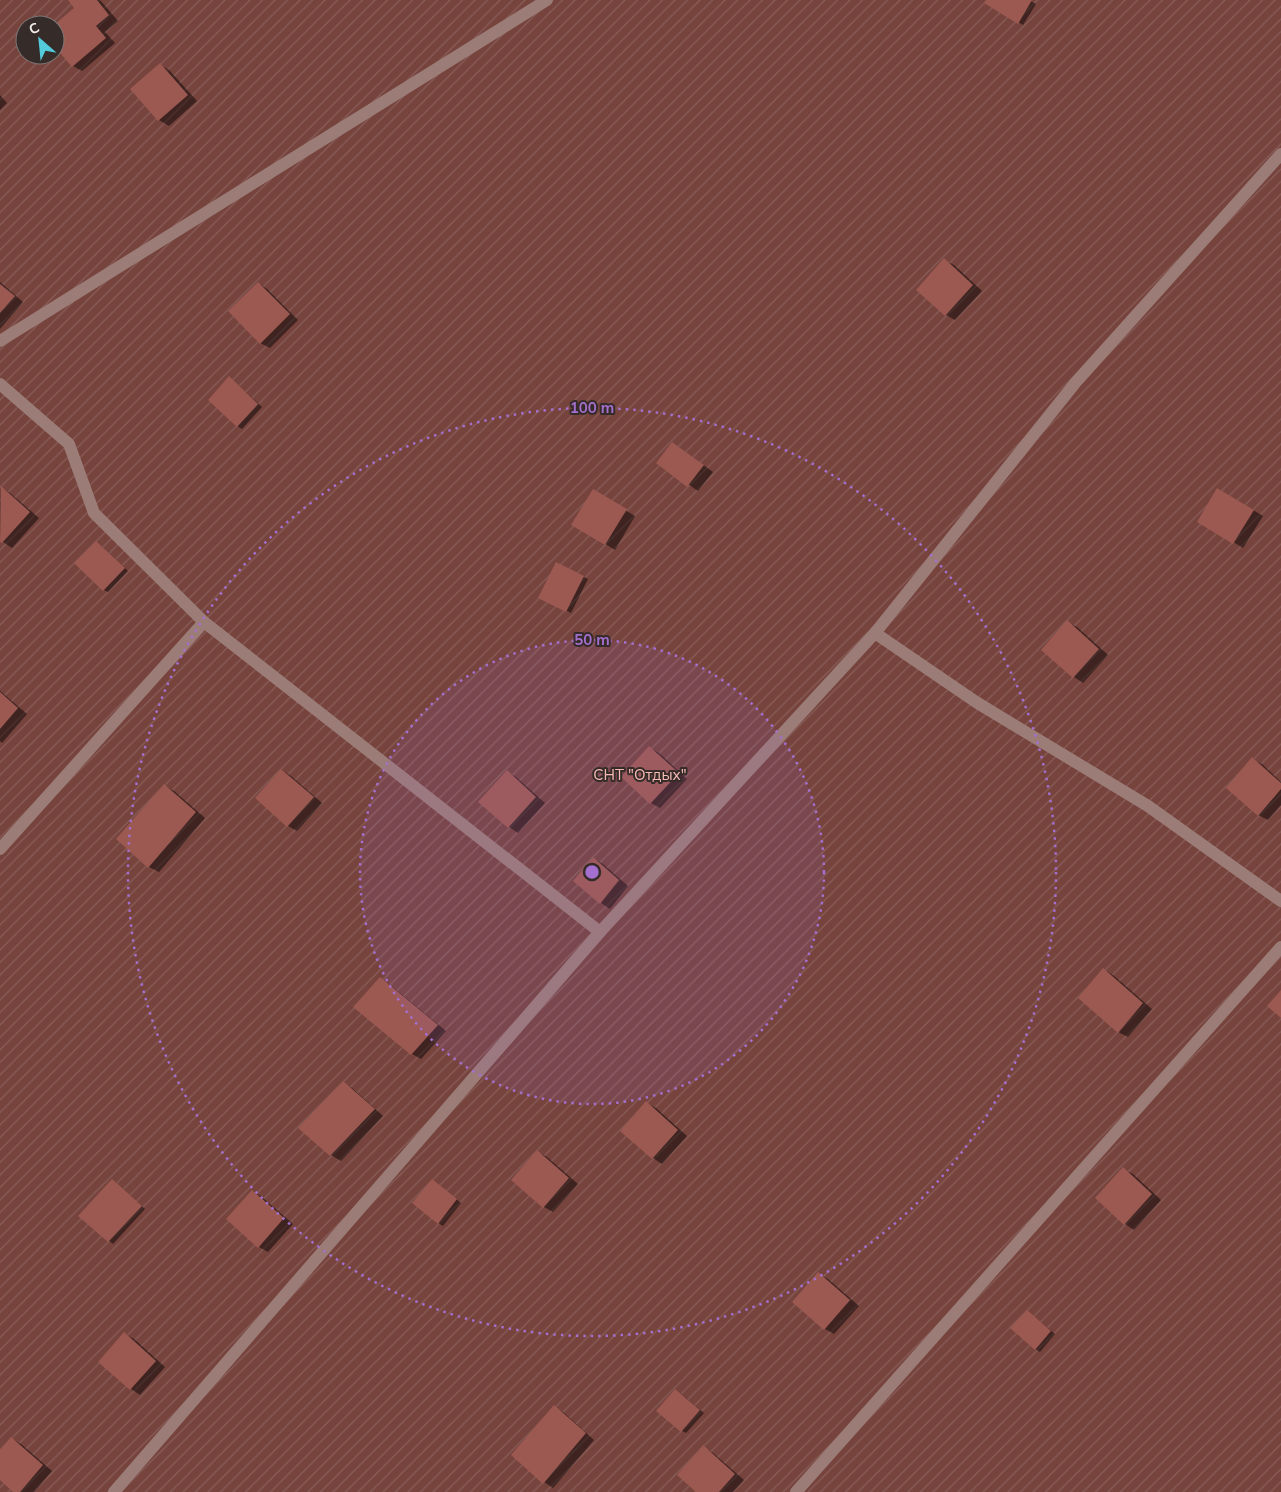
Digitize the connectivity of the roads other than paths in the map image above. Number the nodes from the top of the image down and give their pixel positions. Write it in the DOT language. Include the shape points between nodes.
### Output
graph roads {
  1 [pos="547,0"];
  2 [pos="1281,154"];
  3 [pos="0,341"];
  4 [pos="0,384"];
  5 [pos="204,622"];
  6 [pos="875,633"];
  7 [pos="0,849"];
  8 [pos="1281,901"];
  9 [pos="600,932"];
  10 [pos="1281,947"];
  11 [pos="114,1492"];
  12 [pos="796,1492"];
  1 -- 3 [label="lane"];
  2 -- 6 [label="lane" via="1076,382"];
  4 -- 5 [label="lane" via="69,444 94,513"];
  5 -- 7 [label="lane"];
  5 -- 9 [label="lane"];
  6 -- 8 [label="lane" via="976,702 1148,806"];
  6 -- 9 [label="lane"];
  9 -- 11 [label="lane"];
  10 -- 12 [label="lane"];
}
